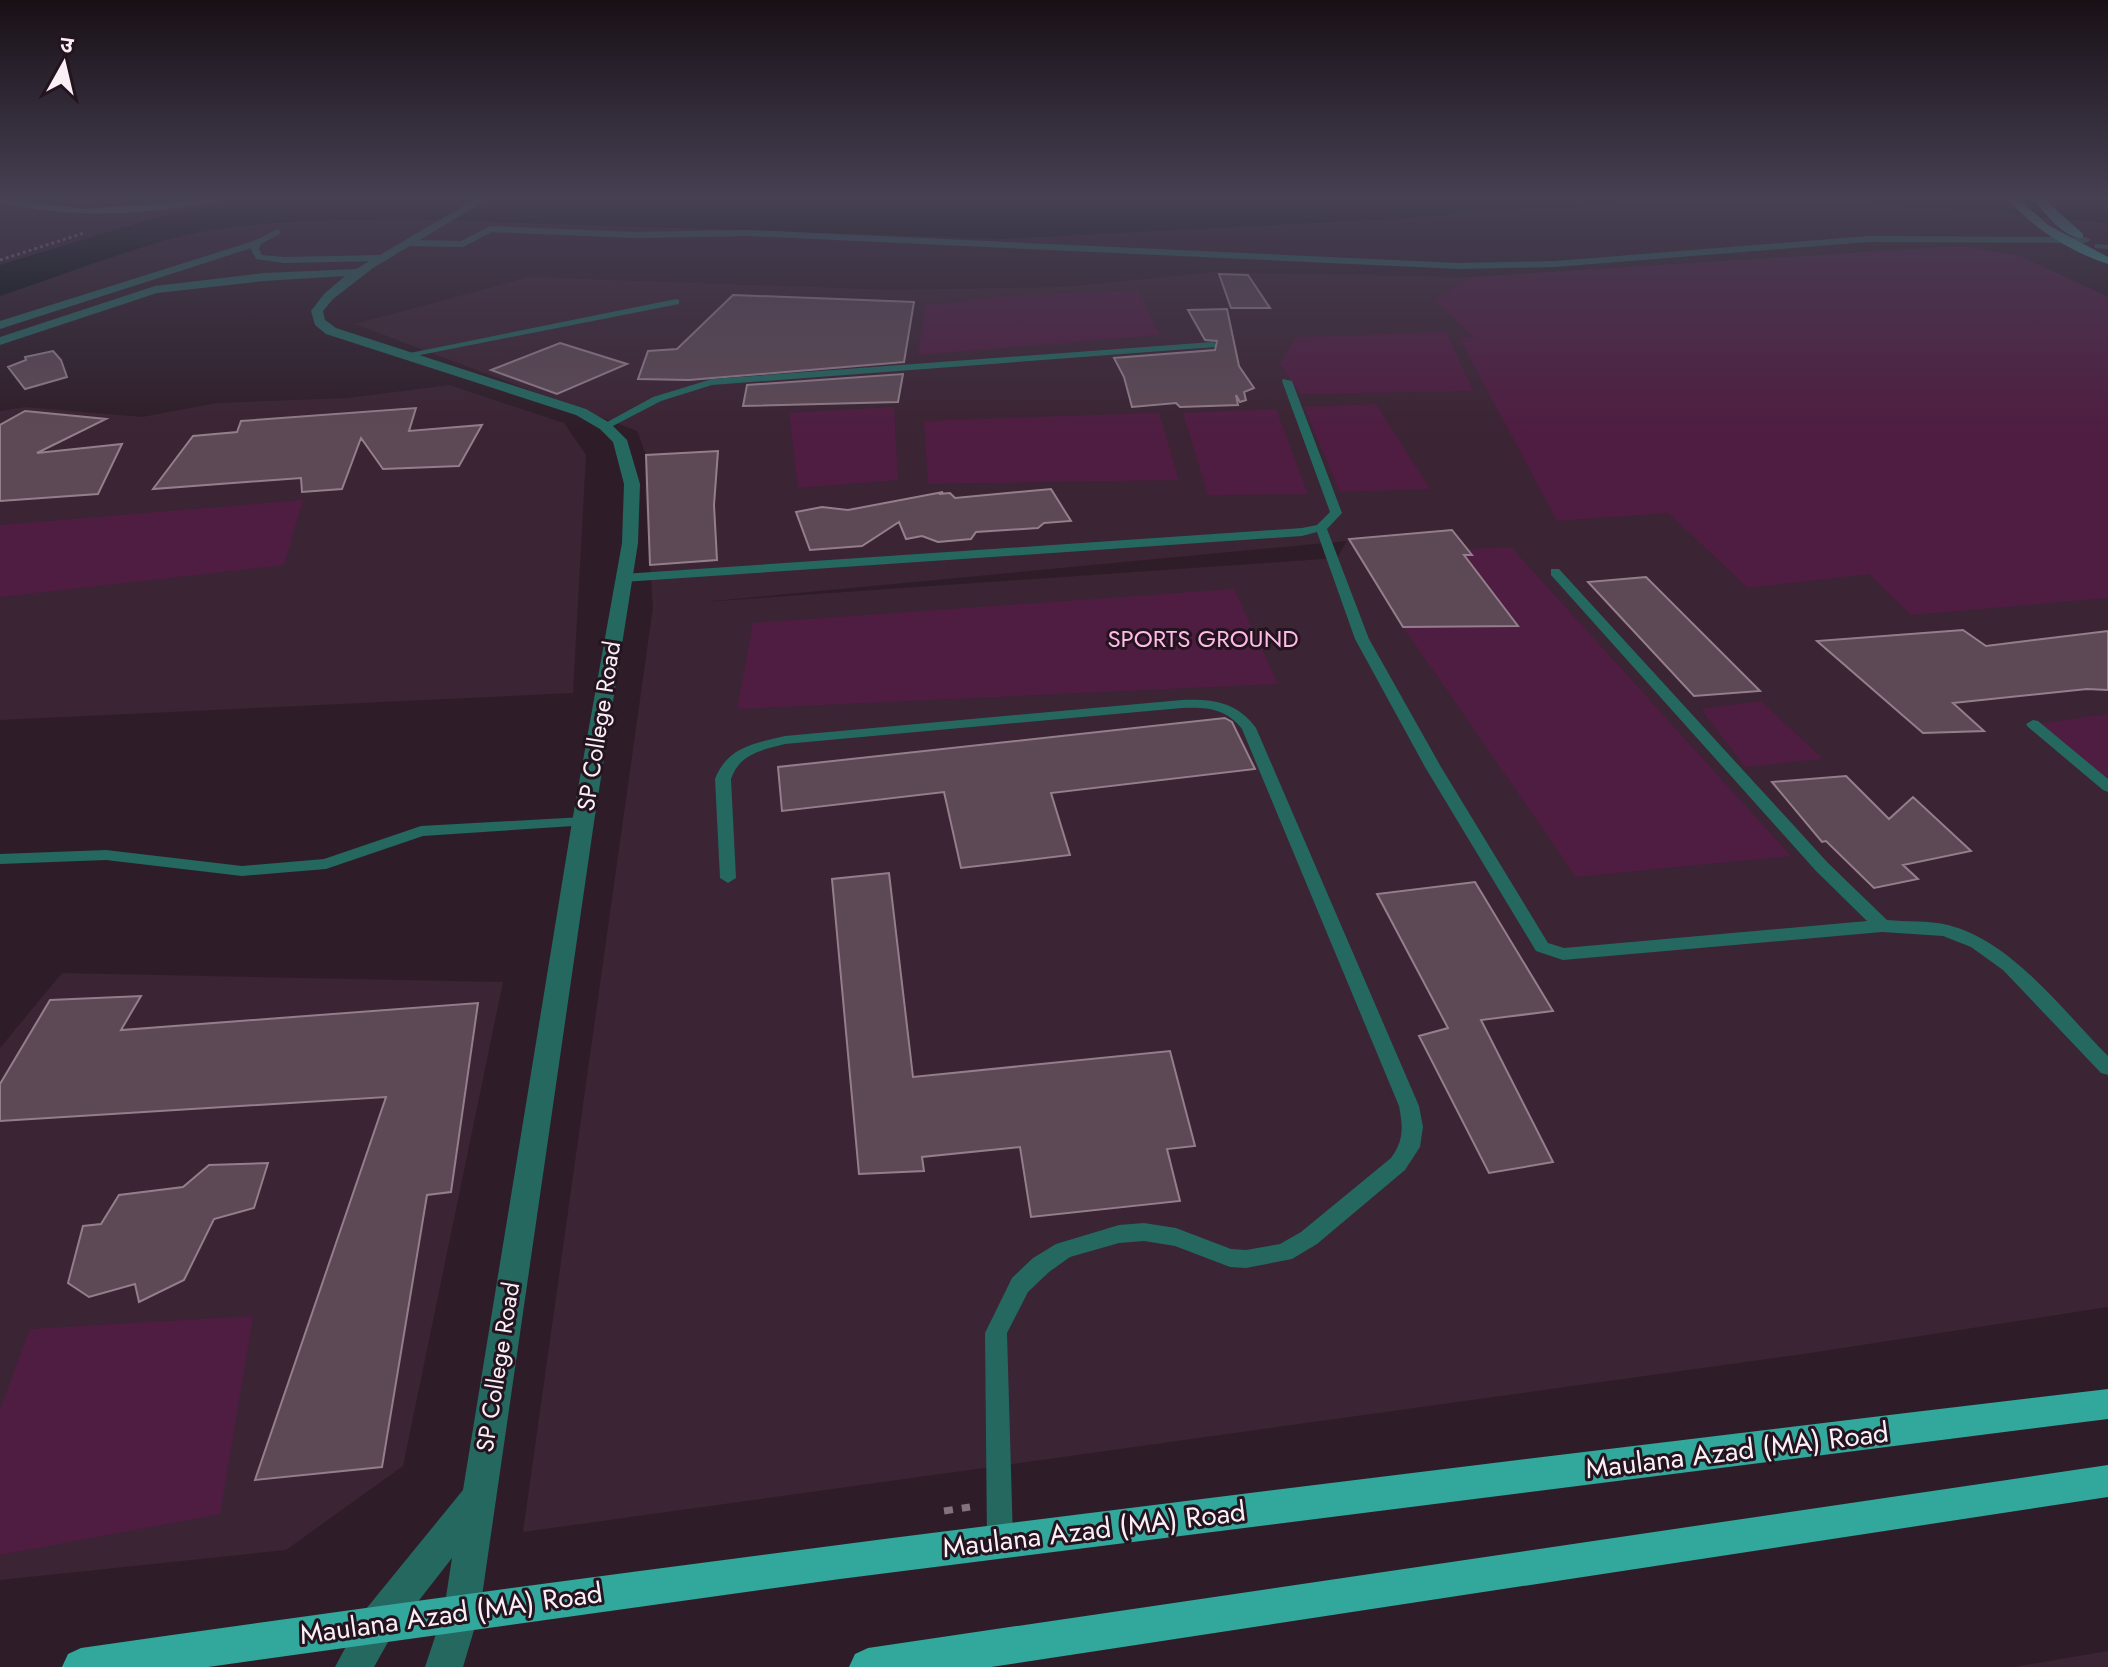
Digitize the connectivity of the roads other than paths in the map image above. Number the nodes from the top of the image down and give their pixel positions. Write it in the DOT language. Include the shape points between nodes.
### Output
graph roads {
  1 [pos="154,276"];
  2 [pos="287,276"];
  3 [pos="354,276"];
  4 [pos="676,302"];
  5 [pos="0,325"];
  6 [pos="0,341"];
  7 [pos="1212,345"];
  8 [pos="405,355"];
  9 [pos="1287,381"];
  10 [pos="605,426"];
  11 [pos="1321,528"];
  12 [pos="1555,572"];
  13 [pos="623,578"];
  14 [pos="2033,724"];
  15 [pos="2108,787"];
  16 [pos="583,822"];
  17 [pos="0,859"];
  18 [pos="728,878"];
  19 [pos="1882,926"];
  20 [pos="2108,1068"];
  21 [pos="2108,1404"];
  22 [pos="2108,1481"];
  23 [pos="477,1500"];
  24 [pos="1000,1540"];
  25 [pos="462,1610"];
  26 [pos="379,1622"];
  27 [pos="81,1667"];
  28 [pos="354,1667"];
  29 [pos="444,1667"];
  30 [pos="868,1667"];
  1 -- 5 [label="street"];
  2 -- 6 [label="street" via="155,290"];
  3 -- 8 [label="street" via="323,300 319,322 331,331"];
  4 -- 8 [label="lane"];
  7 -- 10 [label="lane" via="712,382 661,395"];
  8 -- 10 [label="street" via="581,412"];
  9 -- 11 [label="lane" via="1336,513"];
  10 -- 13 [label="street, SP College Road" via="620,440 632,484"];
  11 -- 13 [label="lane"];
  11 -- 19 [label="lane" via="1362,639 1542,947 1563,954"];
  12 -- 19 [label="lane" via="1822,867"];
  13 -- 16 [label="street, SP College Road"];
  14 -- 15 [label="lane"];
  16 -- 17 [label="lane" via="421,831 326,864 242,871 106,855"];
  16 -- 23 [label="street, SP College Road"];
  18 -- 24 [label="lane" via="723,779 726,764 740,753 801,738 1196,704 1224,706 1249,728 1409,1106 1410,1147 1398,1164 1284,1253 1230,1258 1176,1237 1144,1232 1064,1250 1020,1285 996,1333"];
  19 -- 20 [label="lane" via="1945,930 1977,943 2026,982"];
  21 -- 24 [label="main road, Maulana Azad (MA) Road"];
  22 -- 30 [label="main road"];
  23 -- 25 [label="street, SP College Road"];
  23 -- 26 [label="street, SP College Road"];
  24 -- 25 [label="main road, Maulana Azad (MA) Road"];
  25 -- 26 [label="main road, Maulana Azad (MA) Road"];
  25 -- 29 [label="street, SP College Road"];
  26 -- 27 [label="main road, Maulana Azad (MA) Road"];
  26 -- 28 [label="street, SP College Road"];
}
